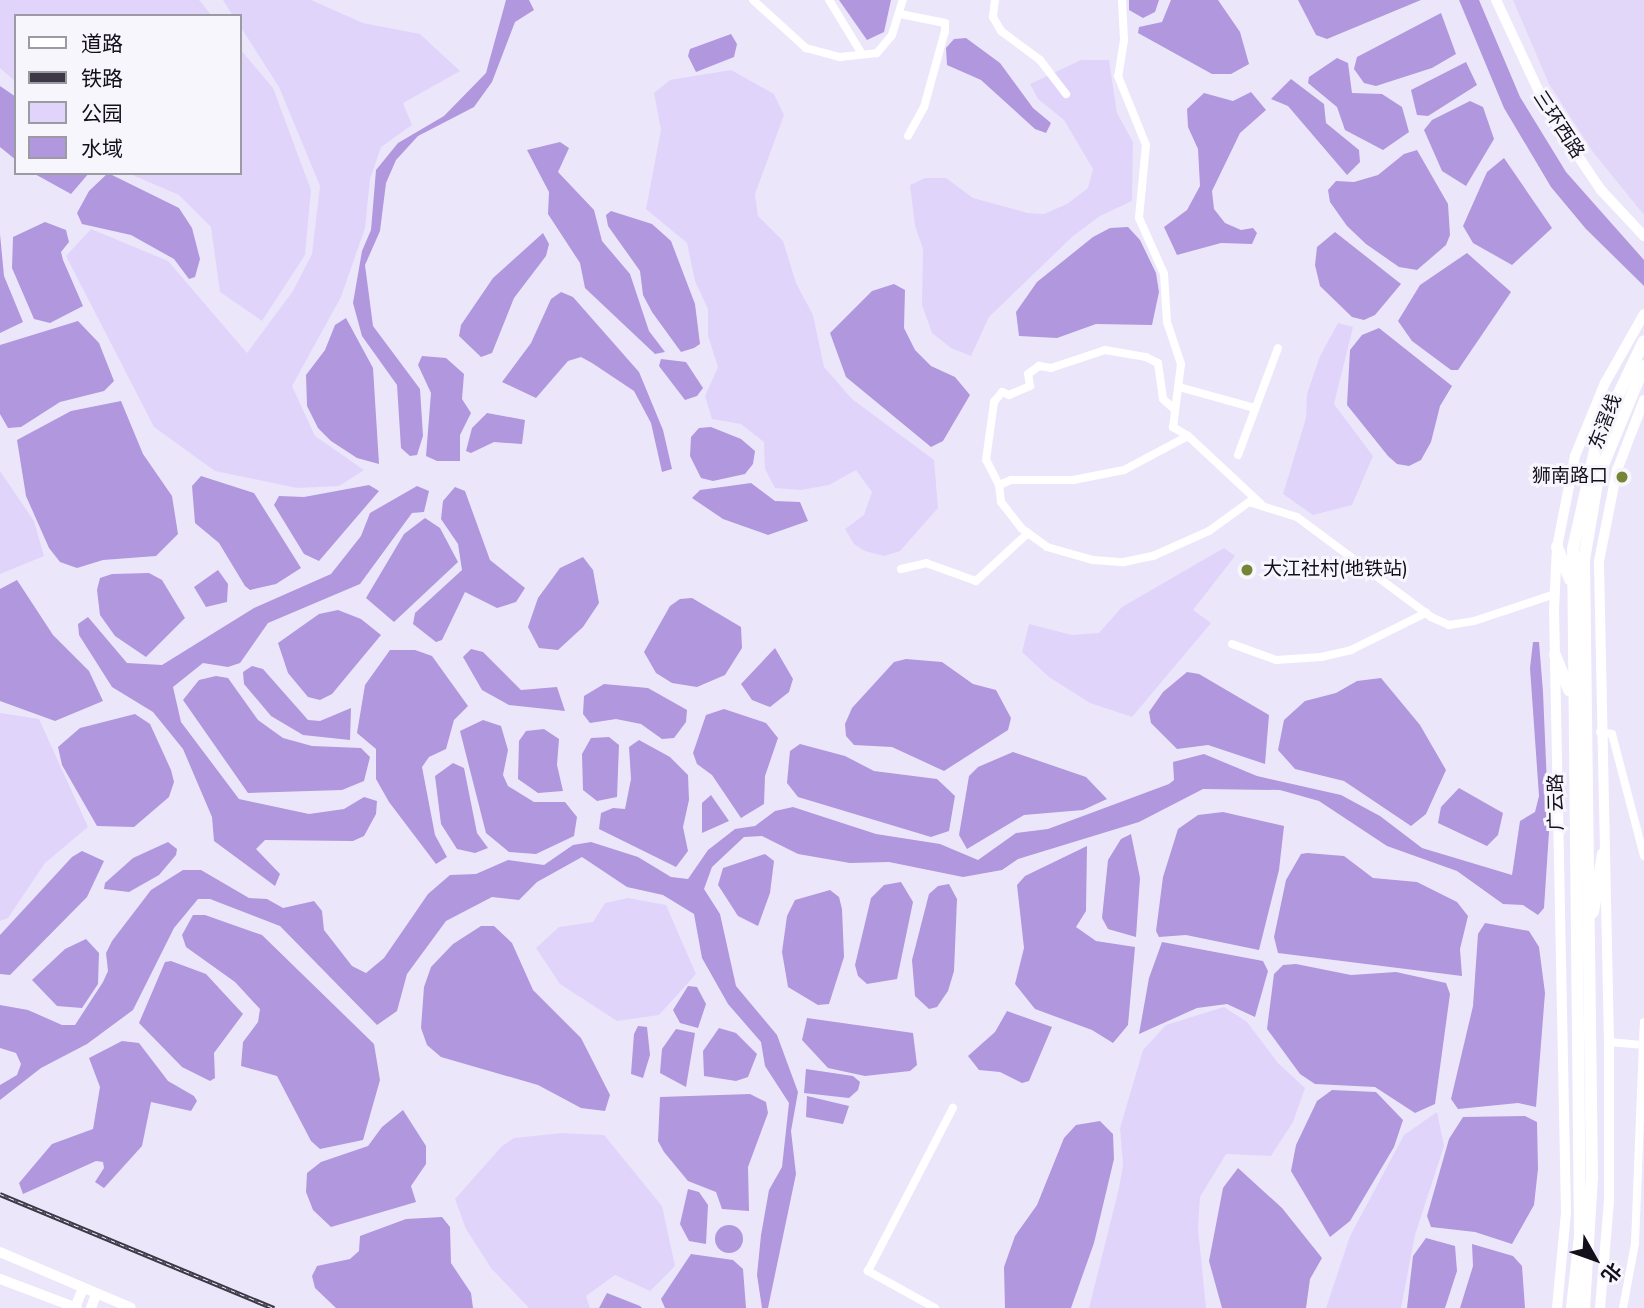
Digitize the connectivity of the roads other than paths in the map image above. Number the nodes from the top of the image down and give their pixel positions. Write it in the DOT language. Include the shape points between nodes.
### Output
graph roads {
  1 [pos="754,0"];
  2 [pos="829,0"];
  3 [pos="903,0"];
  4 [pos="995,0"];
  5 [pos="1122,0"];
  6 [pos="1496,0"];
  7 [pos="1501,0"];
  8 [pos="901,14"];
  9 [pos="862,54"];
  10 [pos="1066,94"];
  11 [pos="908,136"];
  12 [pos="1644,224"];
  13 [pos="1644,236"];
  14 [pos="1644,314"];
  15 [pos="1644,341"];
  16 [pos="1279,348"];
  17 [pos="1616,362"];
  18 [pos="1644,364"];
  19 [pos="1179,387"];
  20 [pos="1644,400"];
  21 [pos="1174,408"];
  22 [pos="1254,408"];
  23 [pos="1188,436"];
  24 [pos="1238,455"];
  25 [pos="999,485"];
  26 [pos="1261,504"];
  27 [pos="1028,533"];
  28 [pos="1557,547"];
  29 [pos="1573,549"];
  30 [pos="901,569"];
  31 [pos="1572,585"];
  32 [pos="1555,594"];
  33 [pos="1426,613"];
  34 [pos="1232,644"];
  35 [pos="1555,655"];
  36 [pos="1573,699"];
  37 [pos="1600,732"];
  38 [pos="1603,854"];
  39 [pos="1644,856"];
  40 [pos="1588,929"];
  41 [pos="1644,1022"];
  42 [pos="1609,1042"];
  43 [pos="1642,1045"];
  44 [pos="953,1108"];
  45 [pos="0,1252"];
  46 [pos="0,1279"];
  47 [pos="83,1288"];
  48 [pos="96,1294"];
  49 [pos="76,1308"];
  50 [pos="91,1308"];
  51 [pos="131,1308"];
  52 [pos="934,1308"];
  53 [pos="1557,1308"];
  54 [pos="1572,1308"];
  55 [pos="1584,1308"];
  56 [pos="1600,1308"];
  57 [pos="1623,1308"];
  1 -- 9 [label="street" via="806,48 839,57"];
  2 -- 9 [label="street"];
  3 -- 8 [label="street"];
  4 -- 10 [label="street" via="993,17 1001,31 1040,60"];
  5 -- 19 [label="street" via="1124,40 1118,76 1146,145 1139,218 1164,274 1167,323 1181,364"];
  6 -- 13 [label="main road, 三环西路" via="1549,113 1601,190"];
  7 -- 12 [label="main road, 三环西路" via="1553,111 1605,186"];
  8 -- 9 [label="street" via="877,53"];
  8 -- 11 [label="street" via="945,23 924,107"];
  14 -- 17 [label="main road, 广云路"];
  15 -- 29 [label="main road, 东滘线" via="1598,437"];
  16 -- 22 [label="street"];
  17 -- 18 [label="main road" via="1627,357"];
  17 -- 28 [label="main road, 广云路" via="1576,456"];
  18 -- 40 [label="main road, 广云路" via="1598,477 1583,586"];
  19 -- 21 [label="street"];
  19 -- 22 [label="street"];
  20 -- 37 [label="main road" via="1617,470 1599,561"];
  21 -- 23 [label="street" via="1173,426"];
  21 -- 25 [label="street" via="1163,399 1158,363 1146,357 1105,350 1051,368 1039,366 1028,374 1030,386 1009,395 1002,392 995,402 986,460"];
  22 -- 24 [label="street"];
  23 -- 25 [label="street" via="1124,470 1073,480 1010,480"];
  23 -- 26 [label="street"];
  25 -- 27 [label="street" via="1001,502"];
  26 -- 27 [label="street" via="1249,502 1184,544 1125,562 1093,560 1059,550"];
  26 -- 33 [label="street" via="1297,517"];
  27 -- 30 [label="street" via="976,581 926,563"];
  28 -- 31 [label="main road"];
  28 -- 32 [label="main road, 广云路"];
  29 -- 31 [label="main road, 广云路"];
  31 -- 36 [label="main road, 广云路"];
  32 -- 33 [label="street" via="1449,625"];
  32 -- 35 [label="main road, 广云路"];
  33 -- 34 [label="street" via="1351,650 1321,657 1276,660"];
  35 -- 36 [label="main road"];
  35 -- 53 [label="main road, 广云路" via="1566,1212"];
  36 -- 54 [label="main road, 广云路" via="1580,1235"];
  37 -- 38 [label="main road"];
  37 -- 39 [label="street" via="1612,734"];
  38 -- 40 [label="main road"];
  38 -- 42 [label="main road"];
  40 -- 55 [label="main road, 广云路" via="1592,1179"];
  41 -- 43 [label="street"];
  42 -- 43 [label="street"];
  42 -- 56 [label="main road" via="1609,1201"];
  43 -- 57 [label="street" via="1635,1243"];
  44 -- 52 [label="street" via="868,1271"];
  45 -- 47 [label="main road"];
  46 -- 49 [label="main road"];
  47 -- 48 [label="main road"];
  47 -- 49 [label="street"];
  48 -- 50 [label="street"];
  48 -- 51 [label="main road"];
}
